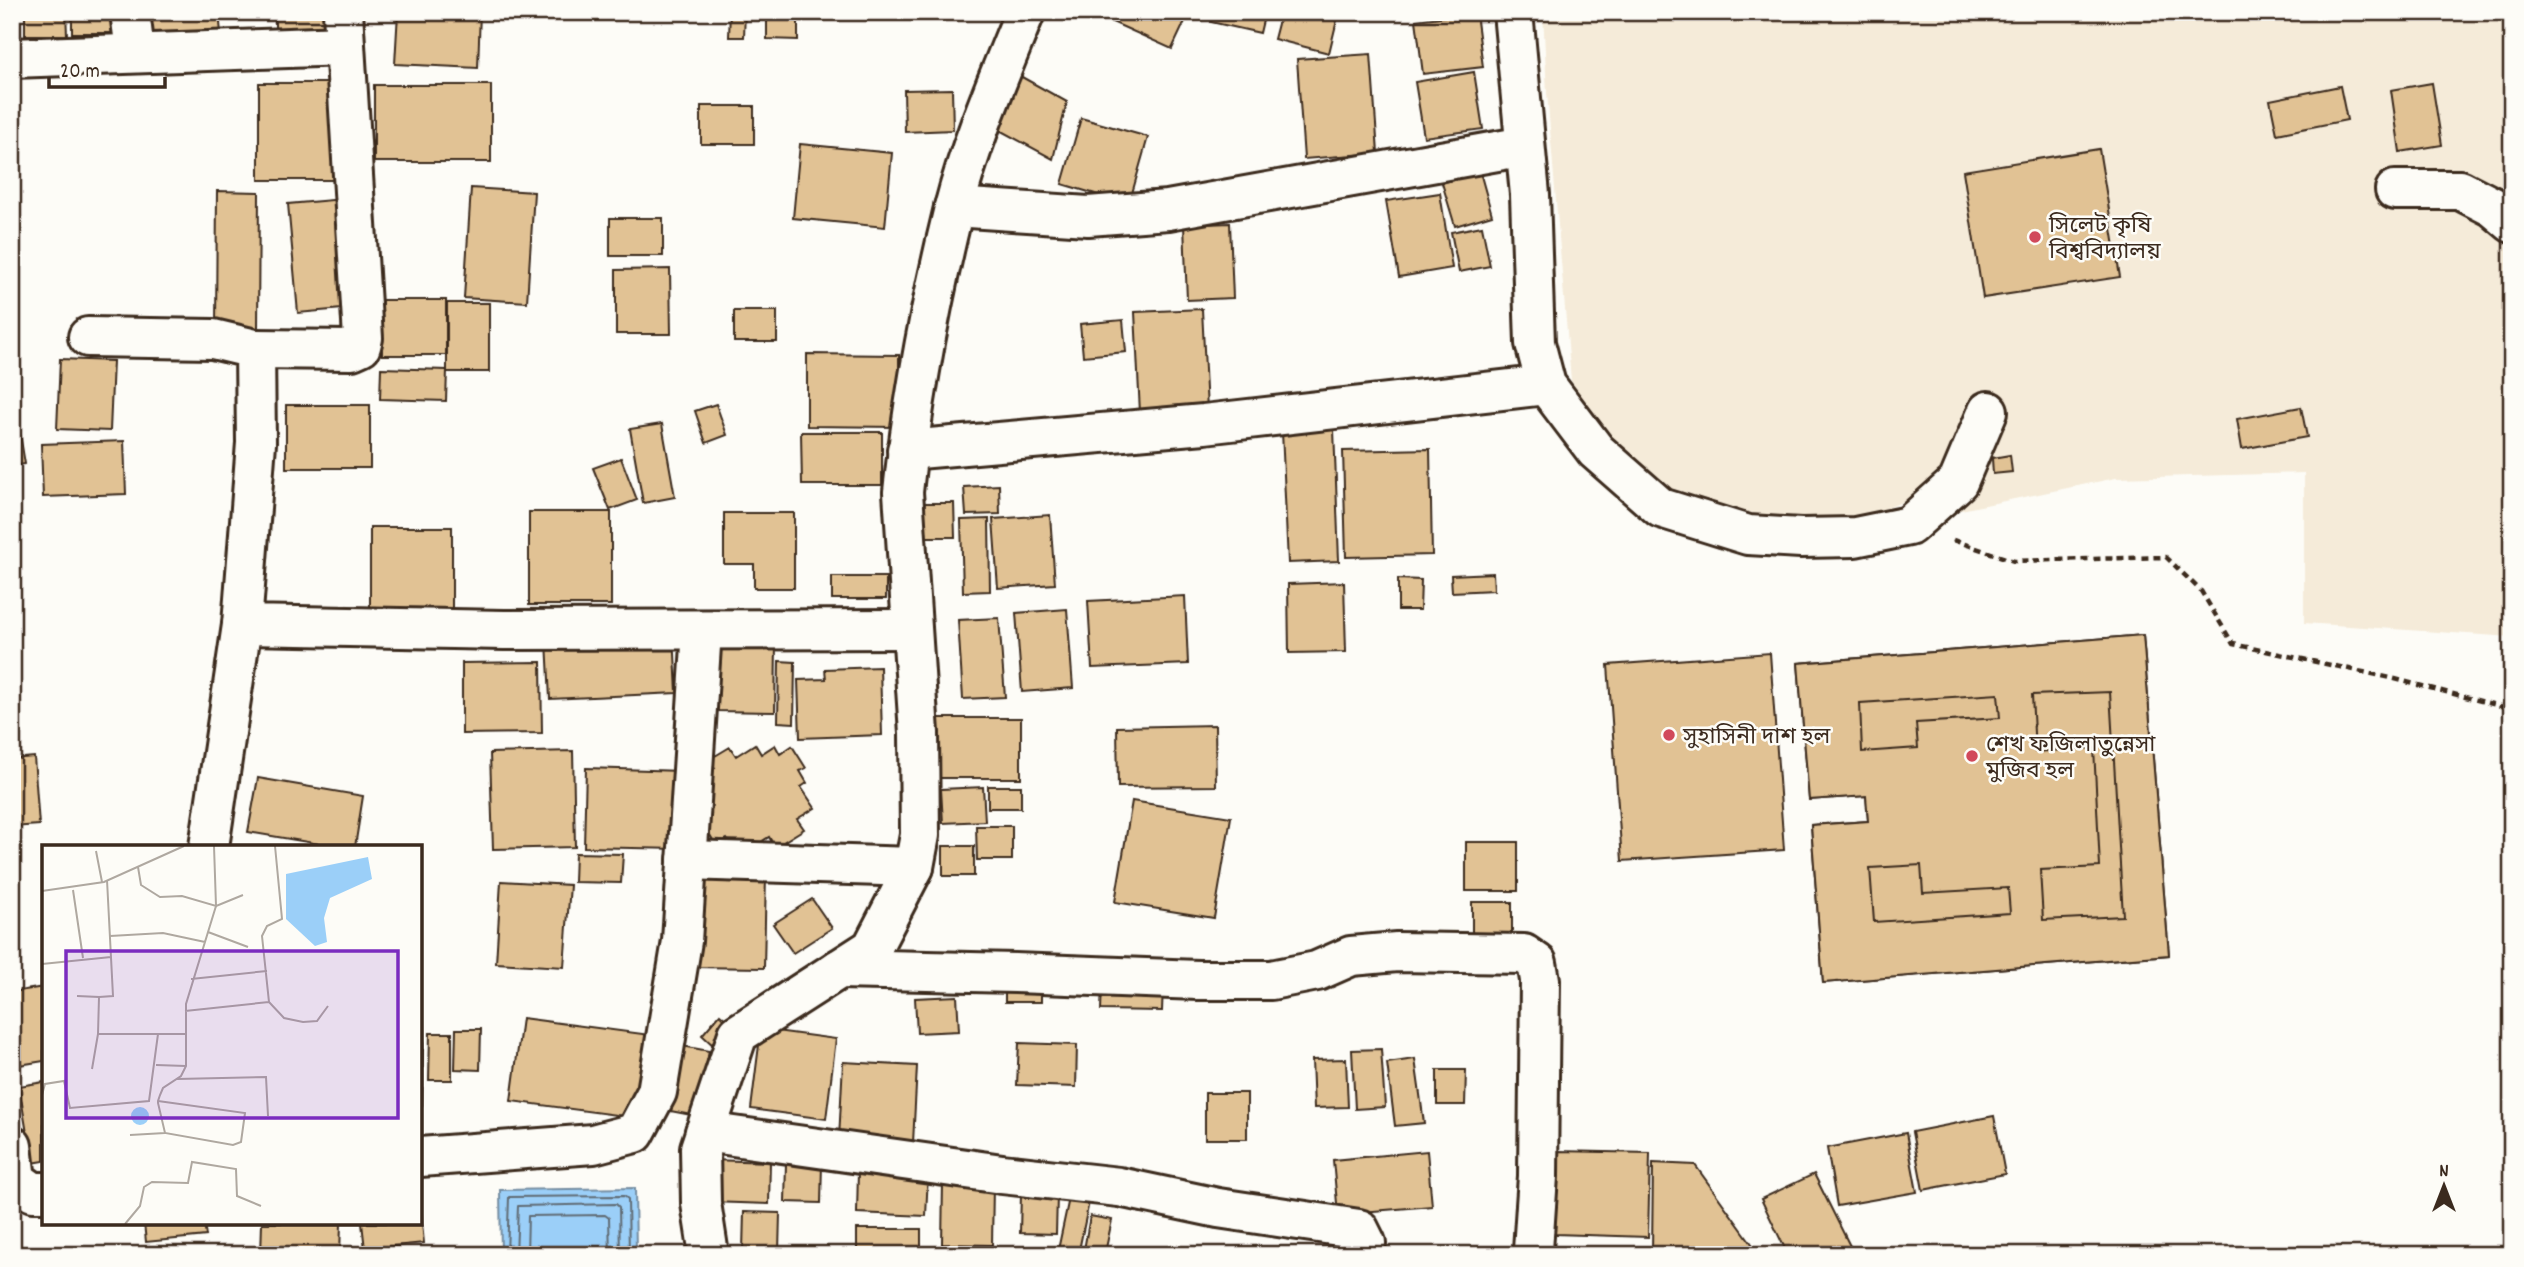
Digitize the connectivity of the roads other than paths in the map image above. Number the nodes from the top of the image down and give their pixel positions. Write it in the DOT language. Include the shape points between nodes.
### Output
graph roads {
  1 [pos="130,12"];
  2 [pos="1025,12"];
  3 [pos="1513,12"];
  4 [pos="344,29"];
  5 [pos="135,52"];
  6 [pos="12,58"];
  7 [pos="1525,146"];
  8 [pos="2395,191"];
  9 [pos="954,207"];
  10 [pos="2512,223"];
  11 [pos="88,337"];
  12 [pos="255,349"];
  13 [pos="1546,385"];
  14 [pos="1988,411"];
  15 [pos="907,450"];
  16 [pos="242,625"];
  17 [pos="911,629"];
  18 [pos="702,630"];
  19 [pos="209,845"];
  20 [pos="687,860"];
  21 [pos="914,867"];
  22 [pos="839,969"];
  23 [pos="705,1132"];
  24 [pos="12,1146"];
  25 [pos="422,1157"];
  26 [pos="42,1192"];
  27 [pos="1533,1250"];
  28 [pos="709,1255"];
  29 [pos="1363,1255"];
  1 -- 5 [label="street"];
  2 -- 9 [label="street" via="981,121"];
  3 -- 7 [label="street"];
  4 -- 5 [label="street"];
  4 -- 12 [label="street" via="363,338 352,350"];
  5 -- 6 [label="street"];
  7 -- 9 [label="street" via="1168,210 1088,216"];
  7 -- 13 [label="street" via="1535,343"];
  8 -- 10 [label="street" via="2460,191 2493,207"];
  9 -- 15 [label="street"];
  11 -- 12 [label="street" via="213,339"];
  12 -- 16 [label="street" via="256,443"];
  13 -- 14 [label="street" via="1595,451 1661,508 1748,535 1855,537 1909,526 1958,482"];
  13 -- 15 [label="street" via="1204,424"];
  15 -- 17 [label="street" via="903,492"];
  16 -- 18 [label="street"];
  16 -- 19 [label="street"];
  17 -- 18 [label="street"];
  17 -- 21 [label="street" via="920,778 920,835"];
  18 -- 20 [label="street"];
  20 -- 21 [label="street"];
  20 -- 25 [label="street" via="682,941 657,1092 635,1133 593,1144"];
  21 -- 22 [label="street" via="872,948"];
  22 -- 23 [label="street" via="738,1034"];
  22 -- 27 [label="street" via="1271,980 1317,971 1351,956 1397,951 1524,954 1537,963 1540,980"];
  23 -- 28 [label="street" via="700,1147 701,1203"];
  23 -- 29 [label="street" via="1119,1187 1218,1208 1359,1229 1366,1243"];
  24 -- 26 [label="street" via="16,1180 33,1192"];
}
